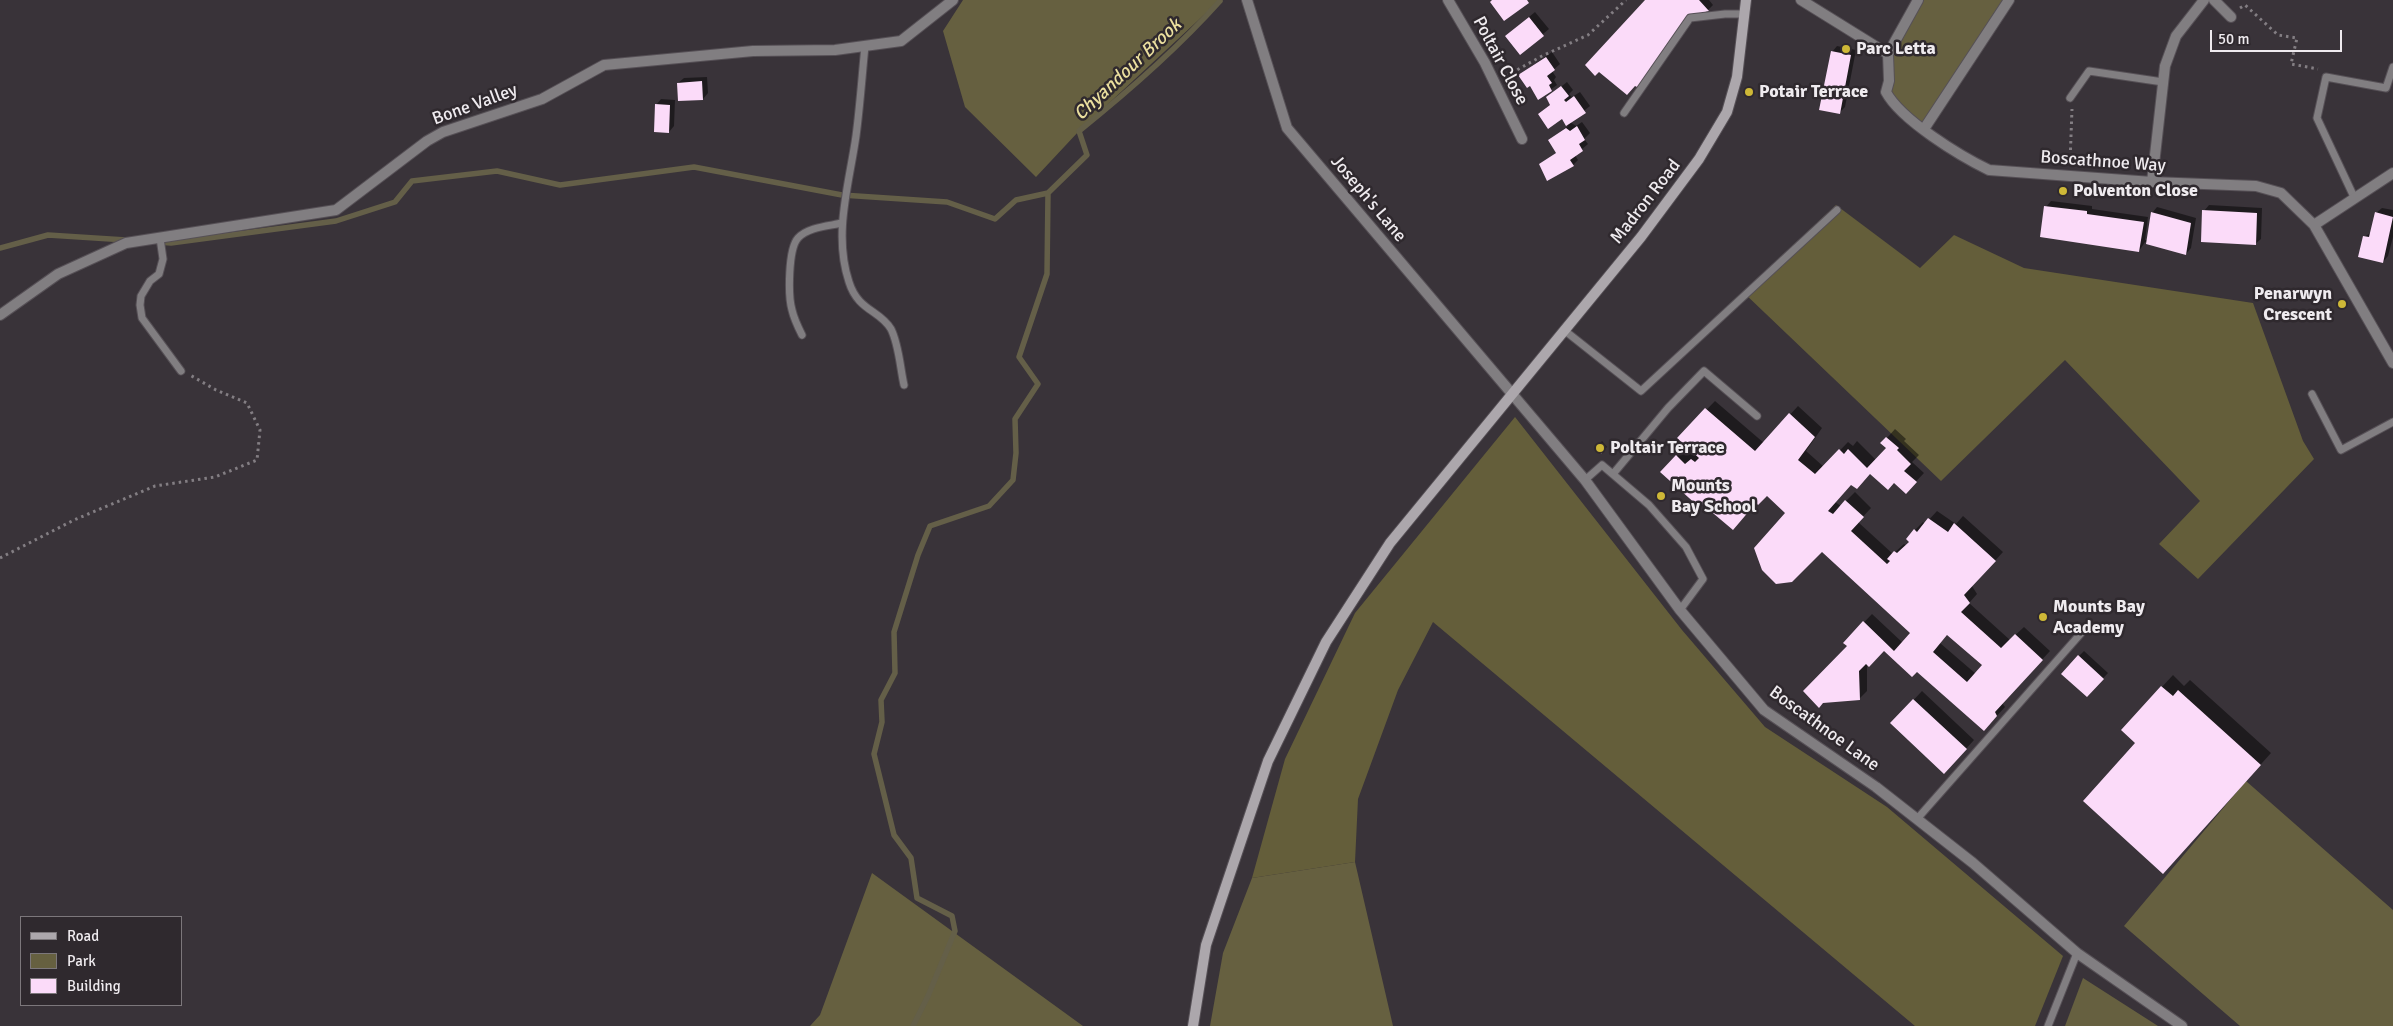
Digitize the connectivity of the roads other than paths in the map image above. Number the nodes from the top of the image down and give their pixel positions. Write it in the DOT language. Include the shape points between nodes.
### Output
graph roads {
  1 [pos="953,0"];
  2 [pos="1247,0"];
  3 [pos="1448,0"];
  4 [pos="1746,0"];
  5 [pos="1801,0"];
  6 [pos="1918,0"];
  7 [pos="2009,0"];
  8 [pos="2204,0"];
  9 [pos="2214,0"];
  10 [pos="1745,14"];
  11 [pos="2230,15"];
  12 [pos="866,46"];
  13 [pos="1888,54"];
  14 [pos="2393,67"];
  15 [pos="2163,82"];
  16 [pos="2071,96"];
  17 [pos="1624,113"];
  18 [pos="1924,129"];
  19 [pos="1522,139"];
  20 [pos="2393,173"];
  21 [pos="2152,182"];
  22 [pos="2354,197"];
  23 [pos="1837,210"];
  24 [pos="842,223"];
  25 [pos="2314,224"];
  26 [pos="160,238"];
  27 [pos="0,315"];
  28 [pos="1564,330"];
  29 [pos="802,335"];
  30 [pos="2393,363"];
  31 [pos="182,370"];
  32 [pos="904,385"];
  33 [pos="1511,394"];
  34 [pos="2312,394"];
  35 [pos="1757,416"];
  36 [pos="2393,422"];
  37 [pos="1613,474"];
  38 [pos="1585,480"];
  39 [pos="1680,610"];
  40 [pos="2083,631"];
  41 [pos="1917,819"];
  42 [pos="2077,953"];
  43 [pos="1193,1026"];
  44 [pos="2048,1026"];
  45 [pos="2182,1026"];
  1 -- 12 [label="street, Bone Valley" via="901,41"];
  2 -- 33 [label="street, Joseph's Lane" via="1287,128"];
  3 -- 19 [label="street, Poltair Close" via="1485,63"];
  4 -- 10 [label="main road, Madron Road"];
  5 -- 13 [label="street"];
  6 -- 13 [label="street"];
  7 -- 18 [label="street"];
  8 -- 15 [label="street" via="2176,36"];
  9 -- 11 [label="street"];
  10 -- 17 [label="lane" via="1690,18"];
  10 -- 28 [label="main road, Madron Road" via="1737,77 1727,112 1699,159 1641,237"];
  12 -- 24 [label="lane"];
  12 -- 26 [label="street, Bone Valley" via="835,50 753,51 604,65 542,98 443,132 426,141 336,210"];
  13 -- 18 [label="street, Boscathnoe Way" via="1890,81 1886,92 1893,104"];
  14 -- 22 [label="lane" via="2386,88 2326,77 2317,118"];
  15 -- 16 [label="lane" via="2089,71"];
  15 -- 21 [label="street"];
  18 -- 21 [label="street, Boscathnoe Way" via="1989,170"];
  20 -- 22 [label="street"];
  21 -- 25 [label="street, Boscathnoe Way" via="2256,186 2281,193"];
  22 -- 25 [label="street"];
  23 -- 28 [label="lane" via="1641,391"];
  24 -- 29 [label="lane" via="808,232 798,237 795,243 790,298 795,322"];
  24 -- 32 [label="lane" via="841,245 849,284 865,308 890,328"];
  25 -- 30 [label="street, Boscathnoe Way"];
  26 -- 27 [label="street, Bone Valley" via="126,243 58,274"];
  26 -- 31 [label="lane" via="163,259 159,274 142,296 142,318"];
  28 -- 33 [label="main road, Madron Road"];
  33 -- 38 [label="street, Boscathnoe Lane"];
  33 -- 43 [label="main road, Madron Road" via="1390,543 1326,642 1268,761 1206,945"];
  34 -- 36 [label="lane" via="2341,450"];
  35 -- 37 [label="lane" via="1704,371"];
  37 -- 38 [label="lane" via="1602,465"];
  37 -- 39 [label="lane" via="1650,505 1680,540 1703,579"];
  38 -- 39 [label="street, Boscathnoe Lane"];
  39 -- 41 [label="street, Boscathnoe Lane" via="1764,710"];
  40 -- 41 [label="lane"];
  41 -- 42 [label="street, Boscathnoe Lane"];
  42 -- 44 [label="lane"];
  42 -- 45 [label="street, Boscathnoe Lane"];
}
